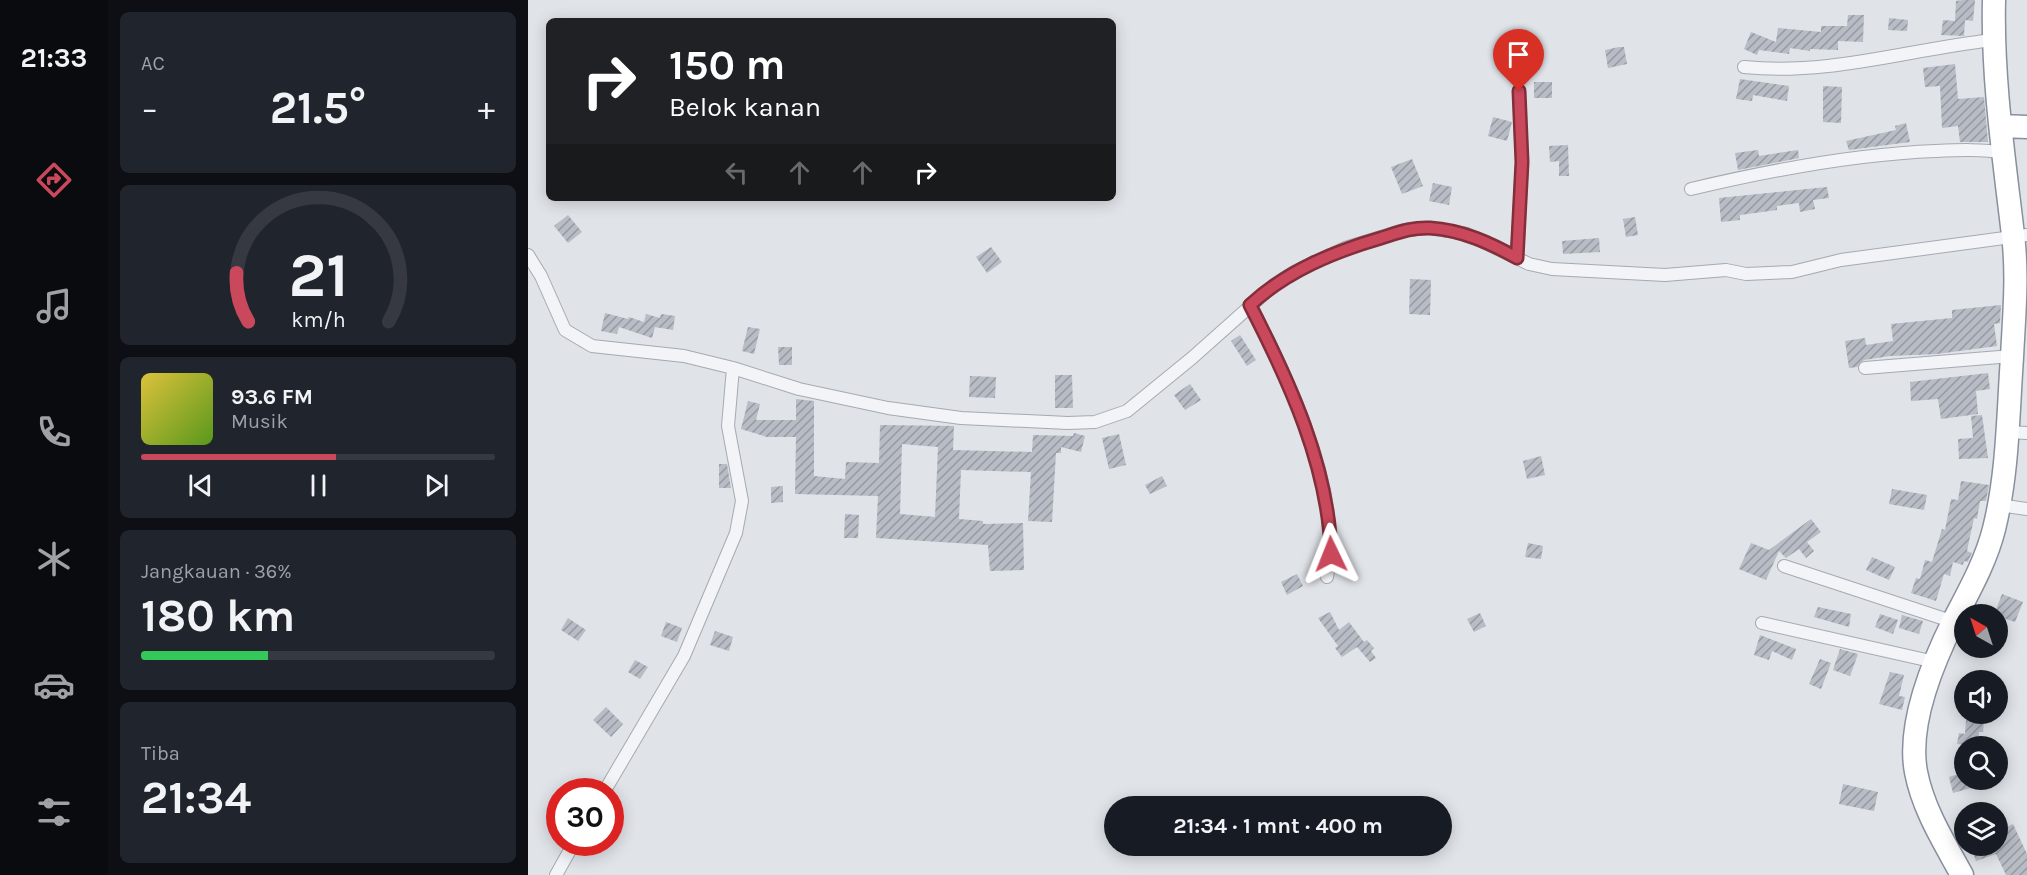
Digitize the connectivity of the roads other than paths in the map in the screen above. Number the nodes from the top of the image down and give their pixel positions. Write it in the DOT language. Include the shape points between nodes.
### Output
graph roads {
  1 [pos="1994,0"];
  2 [pos="1994,40"];
  3 [pos="1744,67"];
  4 [pos="1519,91"];
  5 [pos="2002,126"];
  6 [pos="2027,127"];
  7 [pos="2005,153"];
  8 [pos="1691,189"];
  9 [pos="2020,236"];
  10 [pos="528,255"];
  11 [pos="1517,258"];
  12 [pos="1250,305"];
  13 [pos="2012,356"];
  14 [pos="733,368"];
  15 [pos="1865,368"];
  16 [pos="2017,433"];
  17 [pos="1999,505"];
  18 [pos="2027,509"];
  19 [pos="1784,566"];
  20 [pos="1327,577"];
  21 [pos="1963,604"];
  22 [pos="1954,622"];
  23 [pos="1762,623"];
  24 [pos="1935,662"];
  25 [pos="612,778"];
  26 [pos="567,856"];
  27 [pos="556,875"];
  28 [pos="1962,875"];
  1 -- 2 [label="highway"];
  2 -- 3 [label="street" via="1824,67"];
  2 -- 5 [label="highway"];
  4 -- 11 [label="street" via="1522,162"];
  5 -- 6 [label="highway"];
  5 -- 7 [label="highway"];
  7 -- 8 [label="street" via="1952,150 1868,155"];
  7 -- 9 [label="highway"];
  9 -- 11 [label="street" via="1761,275 1726,270 1665,275 1593,273 1552,269"];
  9 -- 13 [label="highway"];
  10 -- 14 [label="street" via="565,330 586,343 614,350 684,356"];
  11 -- 12 [label="street" via="1467,234 1417,228 1345,249 1311,264 1274,285"];
  12 -- 14 [label="street" via="1137,404 1095,422 1013,421 888,408 786,386"];
  12 -- 20 [label="street" via="1282,373 1319,472 1330,519"];
  13 -- 15 [label="street"];
  13 -- 16 [label="highway"];
  14 -- 25 [label="street" via="728,426 742,501 736,533 684,656"];
  16 -- 17 [label="highway"];
  17 -- 18 [label="street"];
  17 -- 21 [label="highway" via="1994,531"];
  19 -- 22 [label="street"];
  22 -- 24 [label="highway"];
  23 -- 24 [label="street"];
  24 -- 28 [label="highway" via="1927,680 1917,734 1916,770 1935,825"];
  26 -- 27 [label="street"];
}
